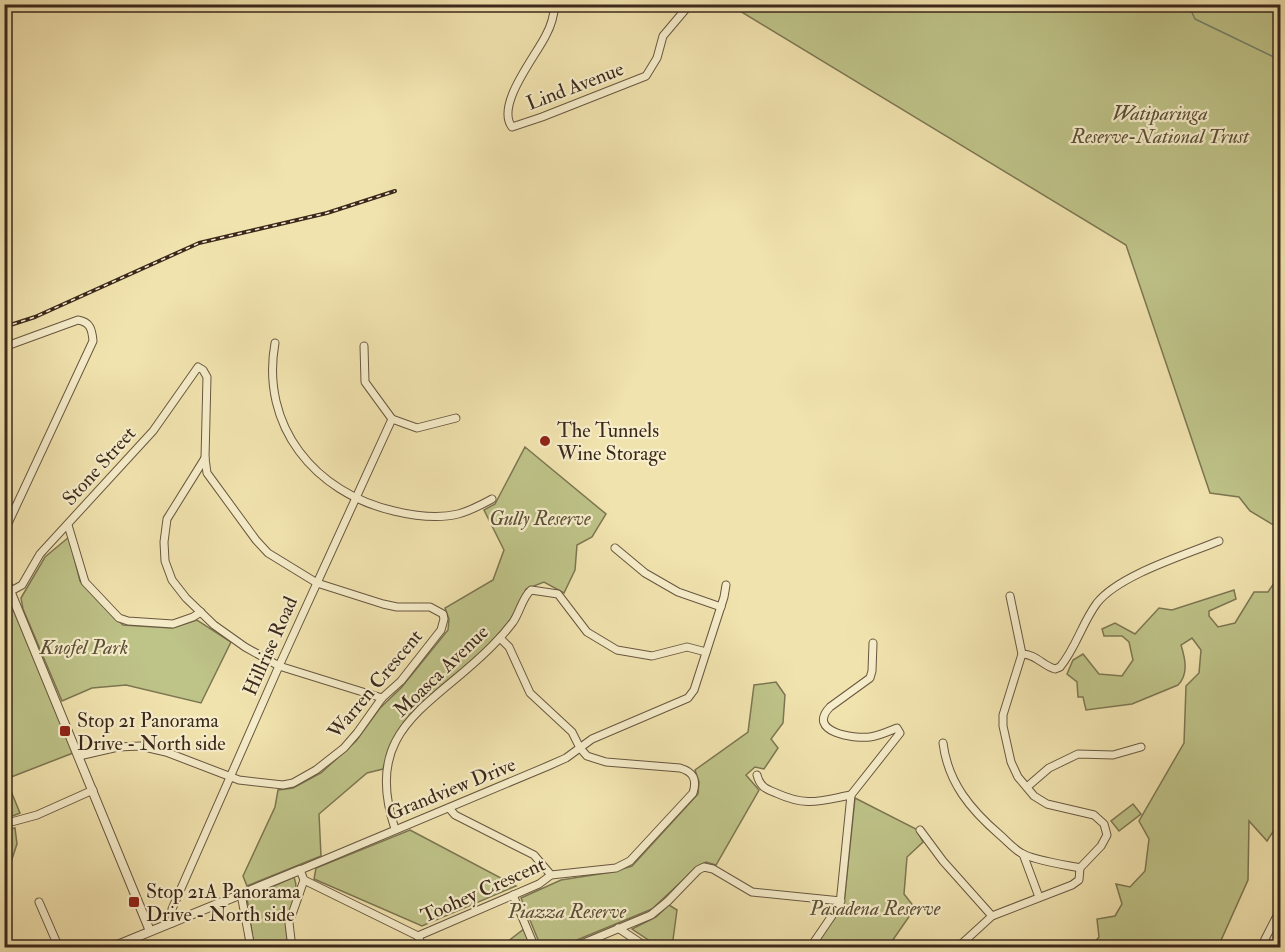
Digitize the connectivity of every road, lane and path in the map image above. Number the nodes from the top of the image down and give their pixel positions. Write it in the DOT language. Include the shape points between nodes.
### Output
graph roads {
  1 [pos="555,4"];
  2 [pos="690,4"];
  3 [pos="275,343"];
  4 [pos="364,346"];
  5 [pos="4,347"];
  6 [pos="392,418"];
  7 [pos="456,418"];
  8 [pos="205,458"];
  9 [pos="355,499"];
  10 [pos="492,499"];
  11 [pos="68,525"];
  12 [pos="4,532"];
  13 [pos="1219,541"];
  14 [pos="615,549"];
  15 [pos="5,576"];
  16 [pos="317,583"];
  17 [pos="726,585"];
  18 [pos="11,591"];
  19 [pos="1010,596"];
  20 [pos="721,606"];
  21 [pos="201,612"];
  22 [pos="500,638"];
  23 [pos="873,644"];
  24 [pos="706,652"];
  25 [pos="1022,654"];
  26 [pos="279,666"];
  27 [pos="382,698"];
  28 [pos="943,744"];
  29 [pos="1141,747"];
  30 [pos="580,748"];
  31 [pos="79,756"];
  32 [pos="757,775"];
  33 [pos="230,777"];
  34 [pos="1027,787"];
  35 [pos="93,790"];
  36 [pos="851,795"];
  37 [pos="449,808"];
  38 [pos="4,824"];
  39 [pos="395,829"];
  40 [pos="920,830"];
  41 [pos="1023,854"];
  42 [pos="1080,868"];
  43 [pos="300,870"];
  44 [pos="551,875"];
  45 [pos="304,880"];
  46 [pos="241,894"];
  47 [pos="513,895"];
  48 [pos="1039,897"];
  49 [pos="841,901"];
  50 [pos="39,902"];
  51 [pos="1281,910"];
  52 [pos="992,916"];
  53 [pos="172,923"];
  54 [pos="618,928"];
  55 [pos="150,931"];
  56 [pos="418,936"];
  57 [pos="59,948"];
  58 [pos="110,948"];
  59 [pos="251,948"];
  60 [pos="292,948"];
  61 [pos="423,948"];
  62 [pos="535,948"];
  63 [pos="572,948"];
  64 [pos="648,948"];
  65 [pos="810,948"];
  66 [pos="957,948"];
  67 [pos="1262,948"];
  1 -- 2 [label="street, Lind Avenue" via="546,36 510,100 508,120 512,127 649,74 663,36"];
  3 -- 9 [label="street" via="272,389 285,429 313,467 331,485"];
  4 -- 6 [label="street" via="365,382"];
  5 -- 12 [label="street" via="78,320 92,329 93,340"];
  6 -- 7 [label="street" via="417,428"];
  6 -- 9 [label="street, Hillrise Road"];
  8 -- 11 [label="street, Stone Street" via="207,377 198,367 153,431"];
  8 -- 16 [label="street" via="207,473 256,540 268,553"];
  8 -- 21 [label="street" via="167,519 164,542 172,580"];
  9 -- 10 [label="street" via="425,516 457,514"];
  9 -- 16 [label="street, Hillrise Road"];
  11 -- 18 [label="street, Stone Street" via="40,554 22,585"];
  11 -- 21 [label="street" via="85,582 119,618 173,624"];
  13 -- 25 [label="street" via="1125,580 1109,591 1091,612 1060,667 1049,668 1039,658"];
  14 -- 20 [label="street" via="678,592"];
  15 -- 18 [label="street"];
  16 -- 26 [label="street, Hillrise Road"];
  16 -- 27 [label="street, Warren Crescent" via="383,604 430,607 443,614 441,630 401,681"];
  17 -- 20 [label="street, Grandview Drive"];
  18 -- 31 [label="street"];
  19 -- 25 [label="street"];
  20 -- 24 [label="street, Grandview Drive"];
  21 -- 26 [label="street" via="245,647"];
  22 -- 24 [label="street, Moasca Avenue" via="528,592 534,589 558,594 586,632 617,650 652,656 687,647"];
  22 -- 30 [label="street" via="509,647 530,693 572,732"];
  22 -- 39 [label="street, Moasca Avenue" via="411,718 394,741 385,777"];
  23 -- 36 [label="street" via="870,678 830,707 825,713 825,725 831,732 870,737 897,728 900,733"];
  24 -- 30 [label="street, Grandview Drive" via="688,698 592,739"];
  25 -- 34 [label="street" via="1006,701 1003,726 1011,762"];
  26 -- 27 [label="street"];
  26 -- 33 [label="street, Hillrise Road"];
  27 -- 33 [label="street, Warren Crescent" via="344,748 293,783"];
  28 -- 41 [label="street" via="945,759 962,795 977,815"];
  29 -- 34 [label="street" via="1113,755 1078,754 1049,768"];
  30 -- 37 [label="street, Grandview Drive" via="548,766"];
  30 -- 44 [label="street, Toohey Crescent" via="588,756 606,762 680,768 689,771 696,785 630,861 616,868"];
  31 -- 33 [label="street, Warren Crescent" via="140,746"];
  31 -- 35 [label="street"];
  32 -- 36 [label="street" via="765,788 795,802"];
  33 -- 53 [label="street, Hillrise Road" via="172,909"];
  34 -- 42 [label="street" via="1047,804 1094,815 1104,824 1107,835 1101,846"];
  35 -- 38 [label="street"];
  35 -- 55 [label="street"];
  36 -- 49 [label="street"];
  37 -- 39 [label="street, Grandview Drive"];
  37 -- 44 [label="street" via="455,815 534,855"];
  39 -- 43 [label="street, Grandview Drive"];
  40 -- 52 [label="street"];
  41 -- 42 [label="street"];
  41 -- 48 [label="street"];
  42 -- 48 [label="street" via="1079,880 1072,885"];
  43 -- 45 [label="street"];
  43 -- 46 [label="street, Grandview Drive"];
  44 -- 47 [label="street, Toohey Crescent"];
  45 -- 56 [label="street"];
  45 -- 60 [label="street" via="289,923"];
  46 -- 53 [label="street, Grandview Drive"];
  46 -- 59 [label="street"];
  47 -- 56 [label="street, Toohey Crescent"];
  47 -- 62 [label="street"];
  48 -- 52 [label="street"];
  49 -- 54 [label="street" via="752,892 713,868 704,867 651,915"];
  49 -- 65 [label="street"];
  50 -- 57 [label="street"];
  51 -- 67 [label="street"];
  52 -- 66 [label="street"];
  53 -- 55 [label="street, Grandview Drive"];
  54 -- 63 [label="street"];
  54 -- 64 [label="street"];
  55 -- 58 [label="street, Grandview Drive"];
  56 -- 61 [label="street"];
}
